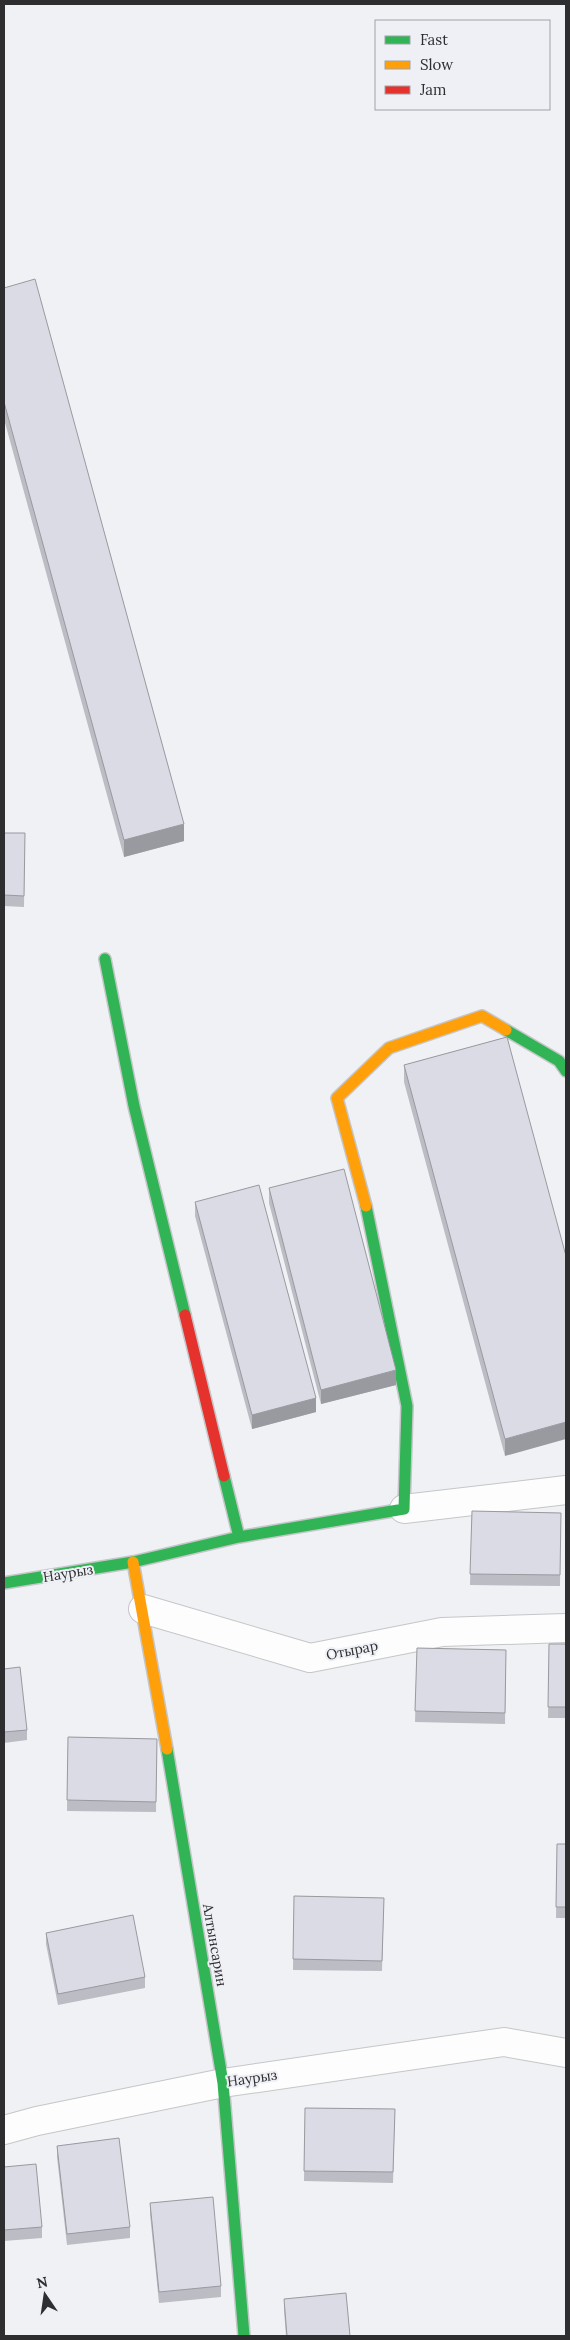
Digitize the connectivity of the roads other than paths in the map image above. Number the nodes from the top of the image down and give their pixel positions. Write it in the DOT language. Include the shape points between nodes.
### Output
graph roads {
  1 [pos="104,959"];
  2 [pos="566,1071"];
  3 [pos="566,1490"];
  4 [pos="404,1509"];
  5 [pos="239,1537"];
  6 [pos="133,1562"];
  7 [pos="4,1583"];
  8 [pos="143,1608"];
  9 [pos="566,1628"];
  10 [pos="566,2053"];
  11 [pos="223,2083"];
  12 [pos="4,2130"];
  13 [pos="244,2336"];
  1 -- 5 [label="street" via="134,1106"];
  2 -- 4 [label="street" via="559,1061 482,1016 389,1048 337,1098 365,1203 407,1406"];
  3 -- 4 [label="street"];
  4 -- 5 [label="street, Наурыз"];
  5 -- 6 [label="street, Наурыз"];
  6 -- 7 [label="street, Наурыз"];
  6 -- 8 [label="street, Алтынсарин"];
  8 -- 9 [label="street, Отырар" via="310,1658 442,1632"];
  8 -- 11 [label="street, Алтынсарин"];
  10 -- 11 [label="street, Наурыз" via="504,2042"];
  11 -- 12 [label="street, Наурыз"];
  11 -- 13 [label="street, Алтынсарин"];
}
